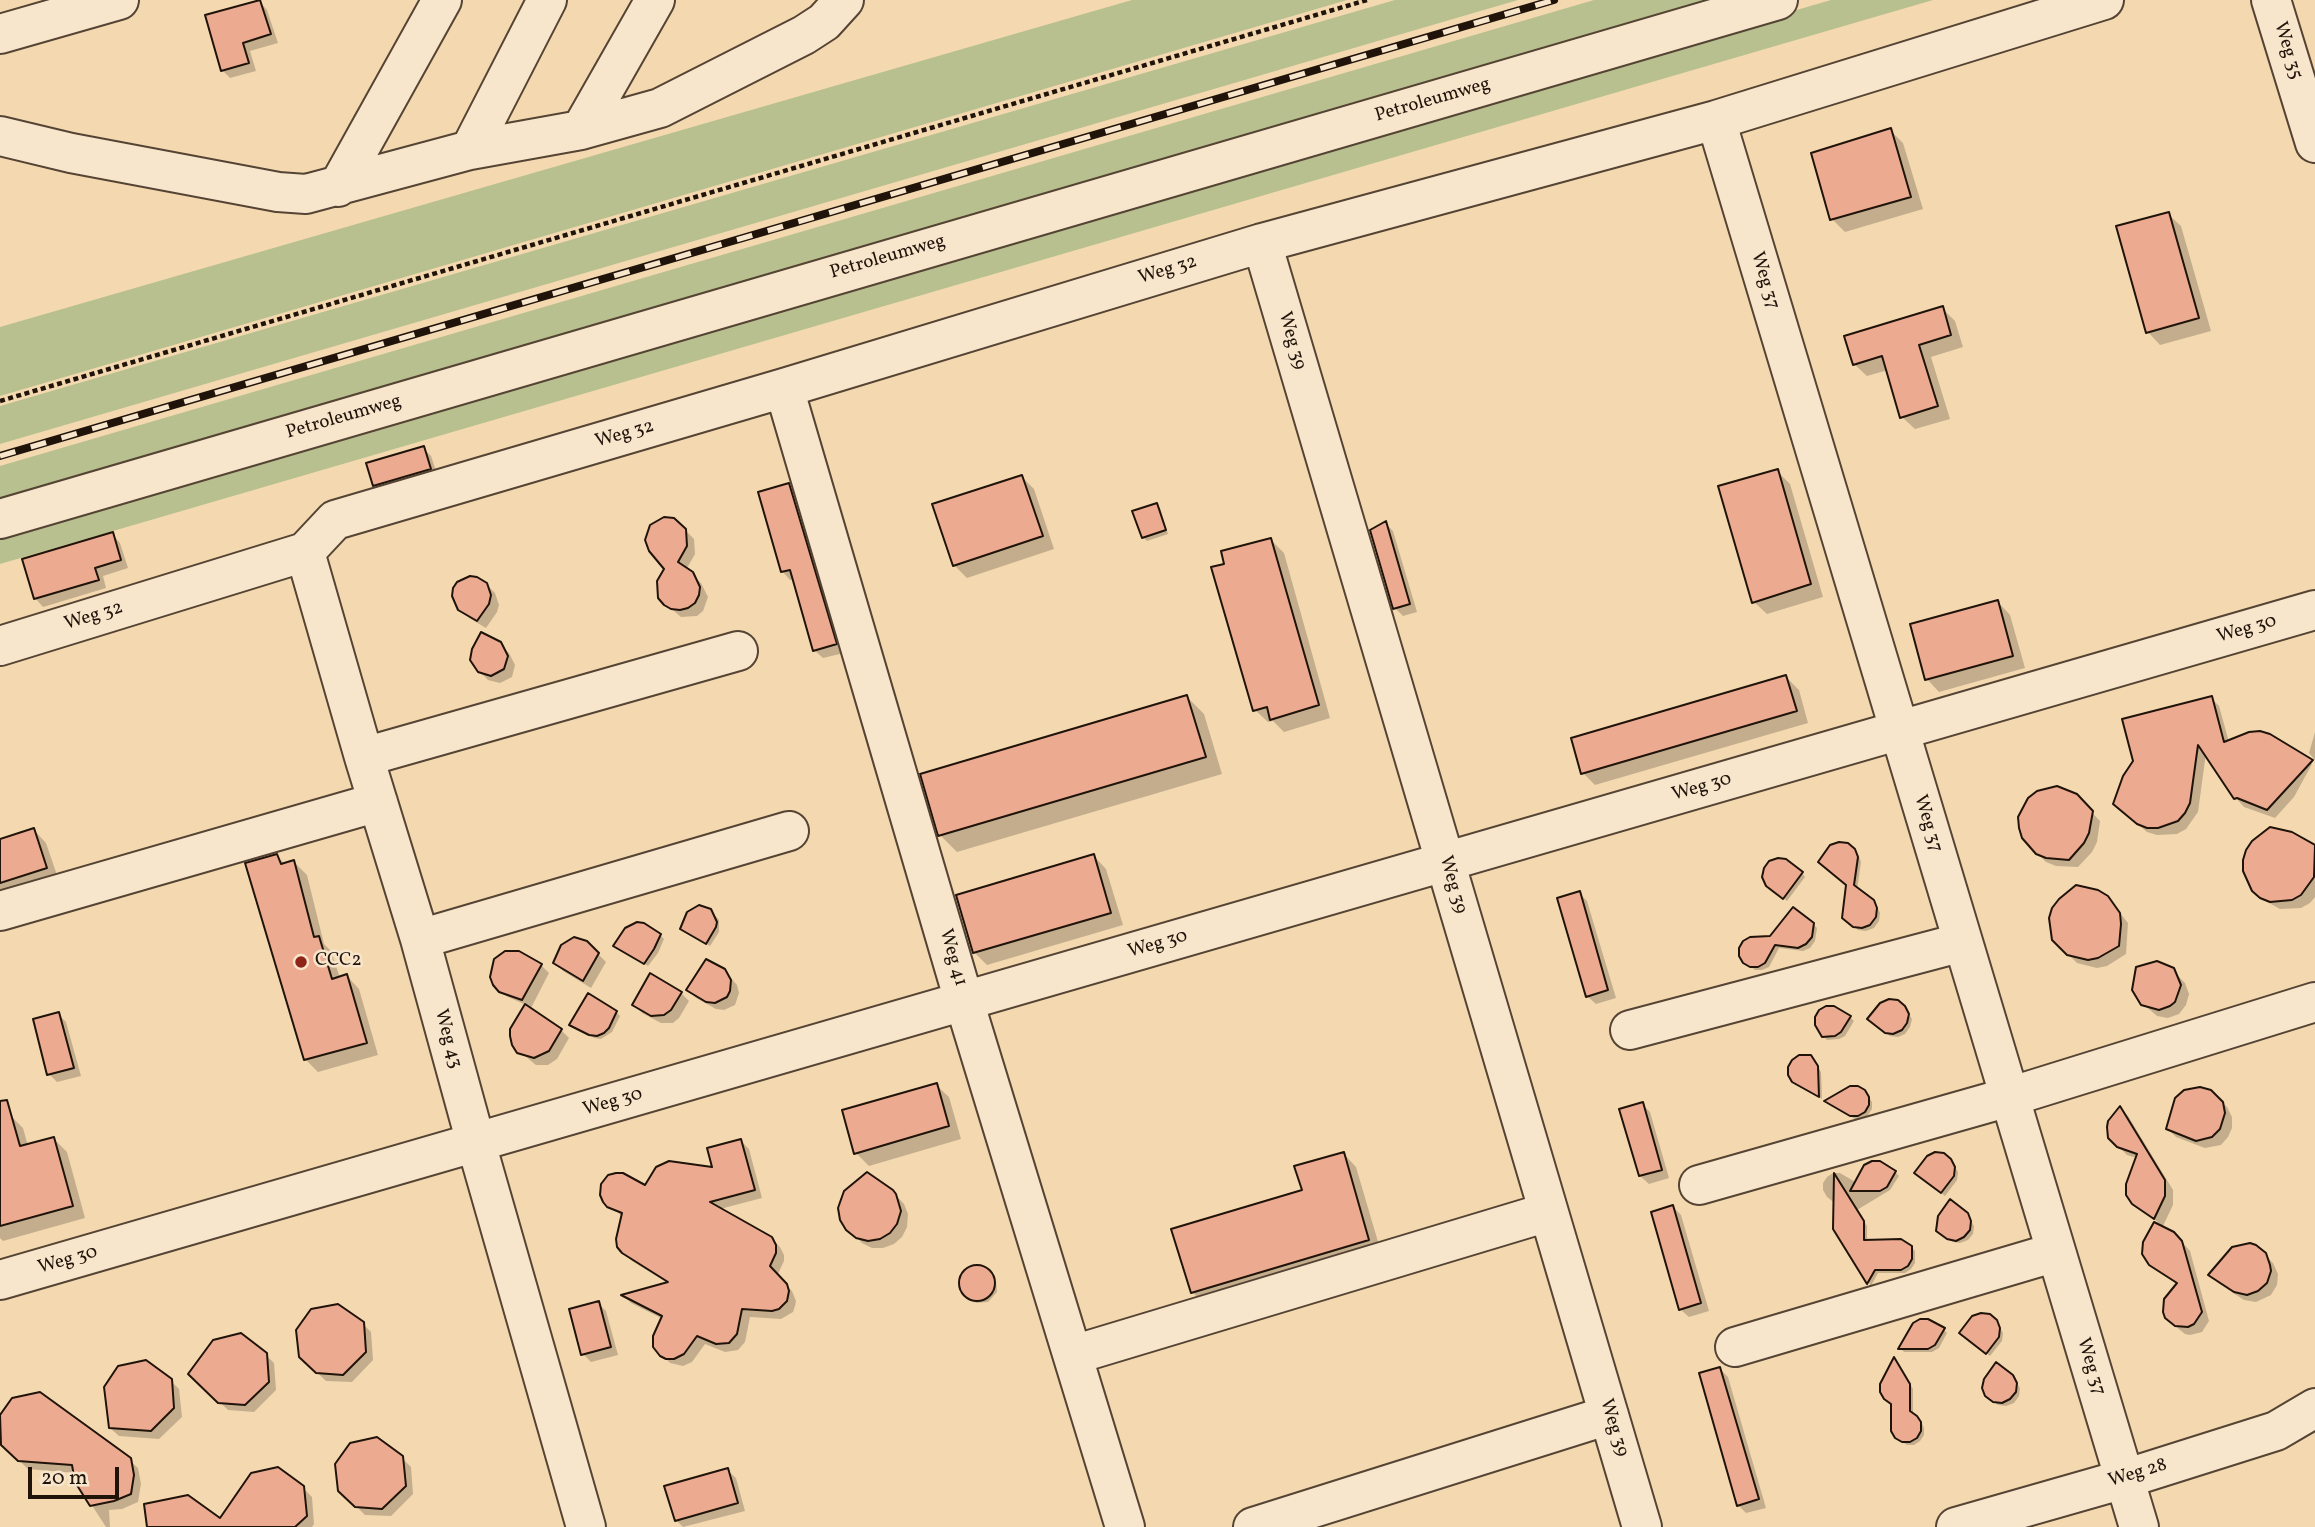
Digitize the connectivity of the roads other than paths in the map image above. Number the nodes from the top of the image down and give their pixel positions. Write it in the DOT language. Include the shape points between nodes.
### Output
graph roads {
  1 [pos="119,0"];
  2 [pos="442,0"];
  3 [pos="547,0"];
  4 [pos="655,0"];
  5 [pos="844,0"];
  6 [pos="1778,0"];
  7 [pos="2104,0"];
  8 [pos="2271,0"];
  9 [pos="0,34"];
  10 [pos="1716,120"];
  11 [pos="580,130"];
  12 [pos="0,136"];
  13 [pos="2315,143"];
  14 [pos="470,150"];
  15 [pos="338,187"];
  16 [pos="1262,243"];
  17 [pos="784,388"];
  18 [pos="0,519"];
  19 [pos="305,552"];
  20 [pos="2315,610"];
  21 [pos="0,646"];
  22 [pos="738,651"];
  23 [pos="1899,731"];
  24 [pos="364,757"];
  25 [pos="377,802"];
  26 [pos="789,831"];
  27 [pos="1445,862"];
  28 [pos="0,912"];
  29 [pos="420,939"];
  30 [pos="1963,942"];
  31 [pos="964,1001"];
  32 [pos="2315,1002"];
  33 [pos="1630,1030"];
  34 [pos="2009,1097"];
  35 [pos="475,1143"];
  36 [pos="1699,1185"];
  37 [pos="1548,1212"];
  38 [pos="2056,1252"];
  39 [pos="0,1280"];
  40 [pos="1735,1347"];
  41 [pos="1073,1354"];
  42 [pos="2315,1408"];
  43 [pos="1609,1415"];
  44 [pos="2124,1479"];
  45 [pos="586,1527"];
  46 [pos="1125,1527"];
  47 [pos="1252,1527"];
  48 [pos="1642,1527"];
  49 [pos="1956,1527"];
  50 [pos="2139,1527"];
  1 -- 9 [label="street"];
  2 -- 15 [label="street"];
  3 -- 14 [label="street"];
  4 -- 11 [label="street"];
  5 -- 11 [label="street" via="804,35 660,108"];
  6 -- 18 [label="street, Petroleumweg"];
  7 -- 10 [label="street, Weg 32"];
  8 -- 13 [label="street, Weg 35"];
  10 -- 16 [label="street, Weg 32"];
  10 -- 23 [label="street, Weg 37"];
  11 -- 14 [label="street"];
  12 -- 15 [label="street" via="278,192 306,194"];
  14 -- 15 [label="street"];
  16 -- 17 [label="street, Weg 32"];
  16 -- 27 [label="street, Weg 39"];
  17 -- 19 [label="street, Weg 32" via="335,520"];
  17 -- 31 [label="street, Weg 41"];
  19 -- 21 [label="street, Weg 32"];
  19 -- 24 [label="street, Weg 43"];
  20 -- 23 [label="street, Weg 30"];
  22 -- 24 [label="street"];
  23 -- 27 [label="street, Weg 30"];
  23 -- 30 [label="street, Weg 37"];
  24 -- 25 [label="street, Weg 43"];
  25 -- 28 [label="street"];
  25 -- 29 [label="street, Weg 43"];
  26 -- 29 [label="street"];
  27 -- 31 [label="street, Weg 30"];
  27 -- 37 [label="street, Weg 39"];
  29 -- 35 [label="street, Weg 43"];
  30 -- 33 [label="street"];
  30 -- 34 [label="street, Weg 37"];
  31 -- 35 [label="street, Weg 30"];
  31 -- 41 [label="street, Weg 41"];
  32 -- 34 [label="street"];
  34 -- 36 [label="street"];
  34 -- 38 [label="street, Weg 37"];
  35 -- 39 [label="street, Weg 30"];
  35 -- 45 [label="street, Weg 43"];
  37 -- 41 [label="street"];
  37 -- 43 [label="street, Weg 39"];
  38 -- 40 [label="street"];
  38 -- 44 [label="street, Weg 37"];
  41 -- 46 [label="street, Weg 41"];
  42 -- 44 [label="street, Weg 28" via="2276,1431"];
  43 -- 47 [label="street"];
  43 -- 48 [label="street, Weg 39"];
  44 -- 49 [label="street, Weg 28"];
  44 -- 50 [label="street, Weg 37"];
}
